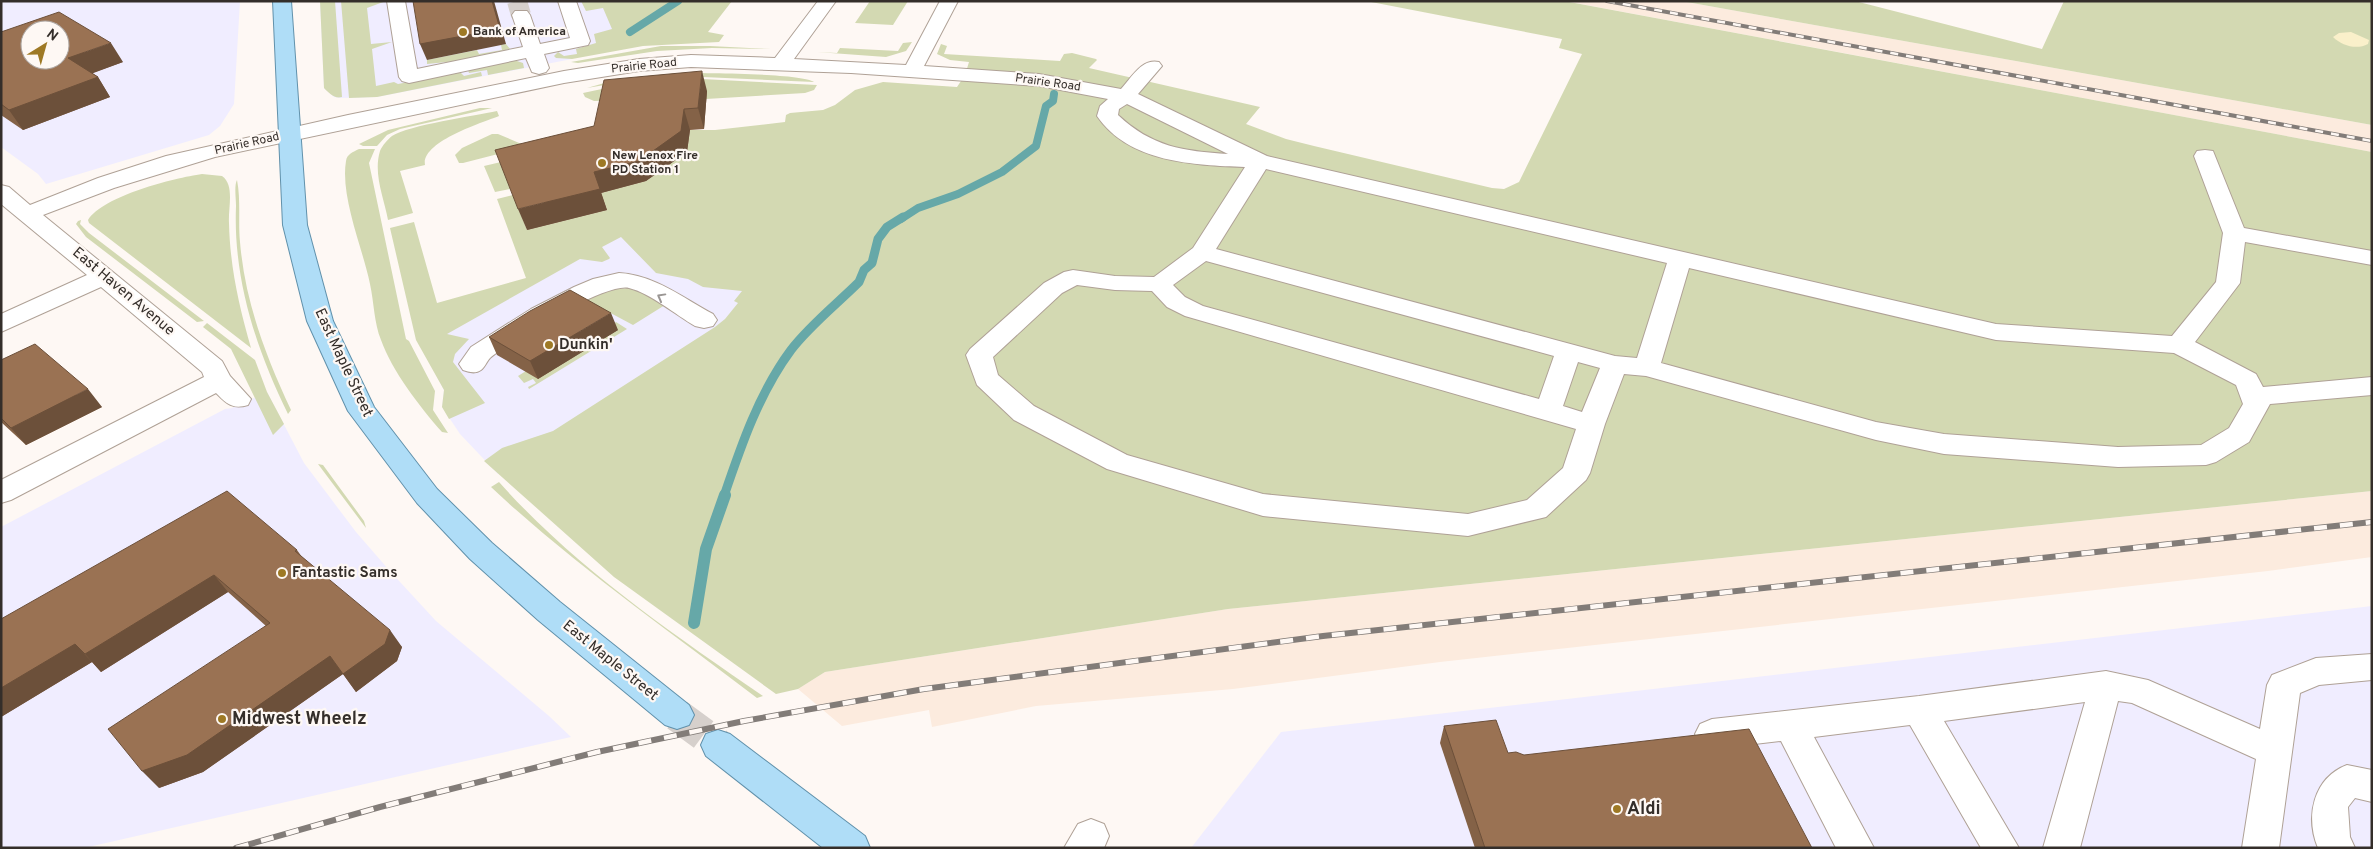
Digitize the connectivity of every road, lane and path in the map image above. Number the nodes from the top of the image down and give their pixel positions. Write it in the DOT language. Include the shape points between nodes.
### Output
graph roads {
  1 [pos="282,1"];
  2 [pos="396,1"];
  3 [pos="566,1"];
  4 [pos="827,1"];
  5 [pos="949,1"];
  6 [pos="521,15"];
  7 [pos="534,50"];
  8 [pos="781,64"];
  9 [pos="1152,66"];
  10 [pos="912,71"];
  11 [pos="542,82"];
  12 [pos="1126,96"];
  13 [pos="288,135"];
  14 [pos="2206,156"];
  15 [pos="1260,161"];
  16 [pos="1,192"];
  17 [pos="29,213"];
  18 [pos="2235,233"];
  19 [pos="1202,252"];
  20 [pos="1680,258"];
  21 [pos="2372,258"];
  22 [pos="104,276"];
  23 [pos="1159,284"];
  24 [pos="704,320"];
  25 [pos="1,324"];
  26 [pos="2179,345"];
  27 [pos="1568,352"];
  28 [pos="472,364"];
  29 [pos="1615,364"];
  30 [pos="1647,368"];
  31 [pos="2372,386"];
  32 [pos="2254,396"];
  33 [pos="1548,411"];
  34 [pos="1591,424"];
  35 [pos="1,493"];
  36 [pos="2369,671"];
  37 [pos="2106,685"];
  38 [pos="1919,710"];
  39 [pos="677,715"];
  40 [pos="1790,725"];
  41 [pos="1683,737"];
  42 [pos="718,745"];
  43 [pos="2274,751"];
  44 [pos="2372,786"];
  45 [pos="852,848"];
  46 [pos="1856,848"];
  47 [pos="2001,848"];
  48 [pos="2061,848"];
  49 [pos="2260,848"];
  50 [pos="2337,848"];
  1 -- 13 [label="main road, East Maple Street"];
  2 -- 7 [label="street" via="409,77"];
  3 -- 7 [label="street" via="581,41"];
  4 -- 8 [label="street"];
  5 -- 10 [label="street"];
  6 -- 7 [label="street"];
  7 -- 11 [label="street"];
  8 -- 10 [label="street, Prairie Road"];
  8 -- 11 [label="street, Prairie Road" via="669,62"];
  9 -- 12 [label="street"];
  10 -- 12 [label="street, Prairie Road" via="1040,80"];
  11 -- 13 [label="street, Prairie Road"];
  12 -- 15 [label="street, Prairie Road"];
  12 -- 15 [label="street" via="1110,106 1106,116 1138,143 1164,152 1200,158"];
  13 -- 17 [label="street, Prairie Road" via="174,161"];
  13 -- 39 [label="main road, East Maple Street" via="294,225 320,321 362,411 427,496 481,551"];
  14 -- 18 [label="street"];
  15 -- 19 [label="street"];
  15 -- 20 [label="street"];
  16 -- 17 [label="street, East Haven Avenue"];
  17 -- 22 [label="street, East Haven Avenue"];
  18 -- 21 [label="street"];
  18 -- 26 [label="street" via="2228,283"];
  19 -- 23 [label="street"];
  19 -- 27 [label="street"];
  20 -- 26 [label="street" via="1996,332"];
  20 -- 30 [label="street"];
  22 -- 25 [label="street"];
  22 -- 35 [label="street, East Haven Avenue" via="213,367 228,390"];
  23 -- 33 [label="street" via="1176,302 1194,311"];
  23 -- 34 [label="street" via="1072,277 1053,288 979,354 986,379 1024,413 1117,462 1262,505 1468,525 1536,509 1576,473"];
  24 -- 28 [label="street, one-way" via="632,281 609,282 590,287 491,345"];
  26 -- 32 [label="street" via="2247,380"];
  27 -- 29 [label="street"];
  27 -- 33 [label="street"];
  29 -- 30 [label="street"];
  29 -- 34 [label="street"];
  30 -- 32 [label="street" via="1876,431 1944,444 2118,457 2206,455 2239,435 2257,404"];
  31 -- 32 [label="street"];
  33 -- 34 [label="street"];
  36 -- 43 [label="street" via="2316,672 2284,685"];
  37 -- 38 [label="street"];
  37 -- 43 [label="street" via="2136,690"];
  37 -- 48 [label="street"];
  38 -- 40 [label="street"];
  38 -- 47 [label="street"];
  40 -- 41 [label="street"];
  40 -- 46 [label="street"];
  42 -- 45 [label="main road"];
  43 -- 49 [label="street"];
  44 -- 50 [label="street" via="2347,780 2330,804 2332,837"];
}
